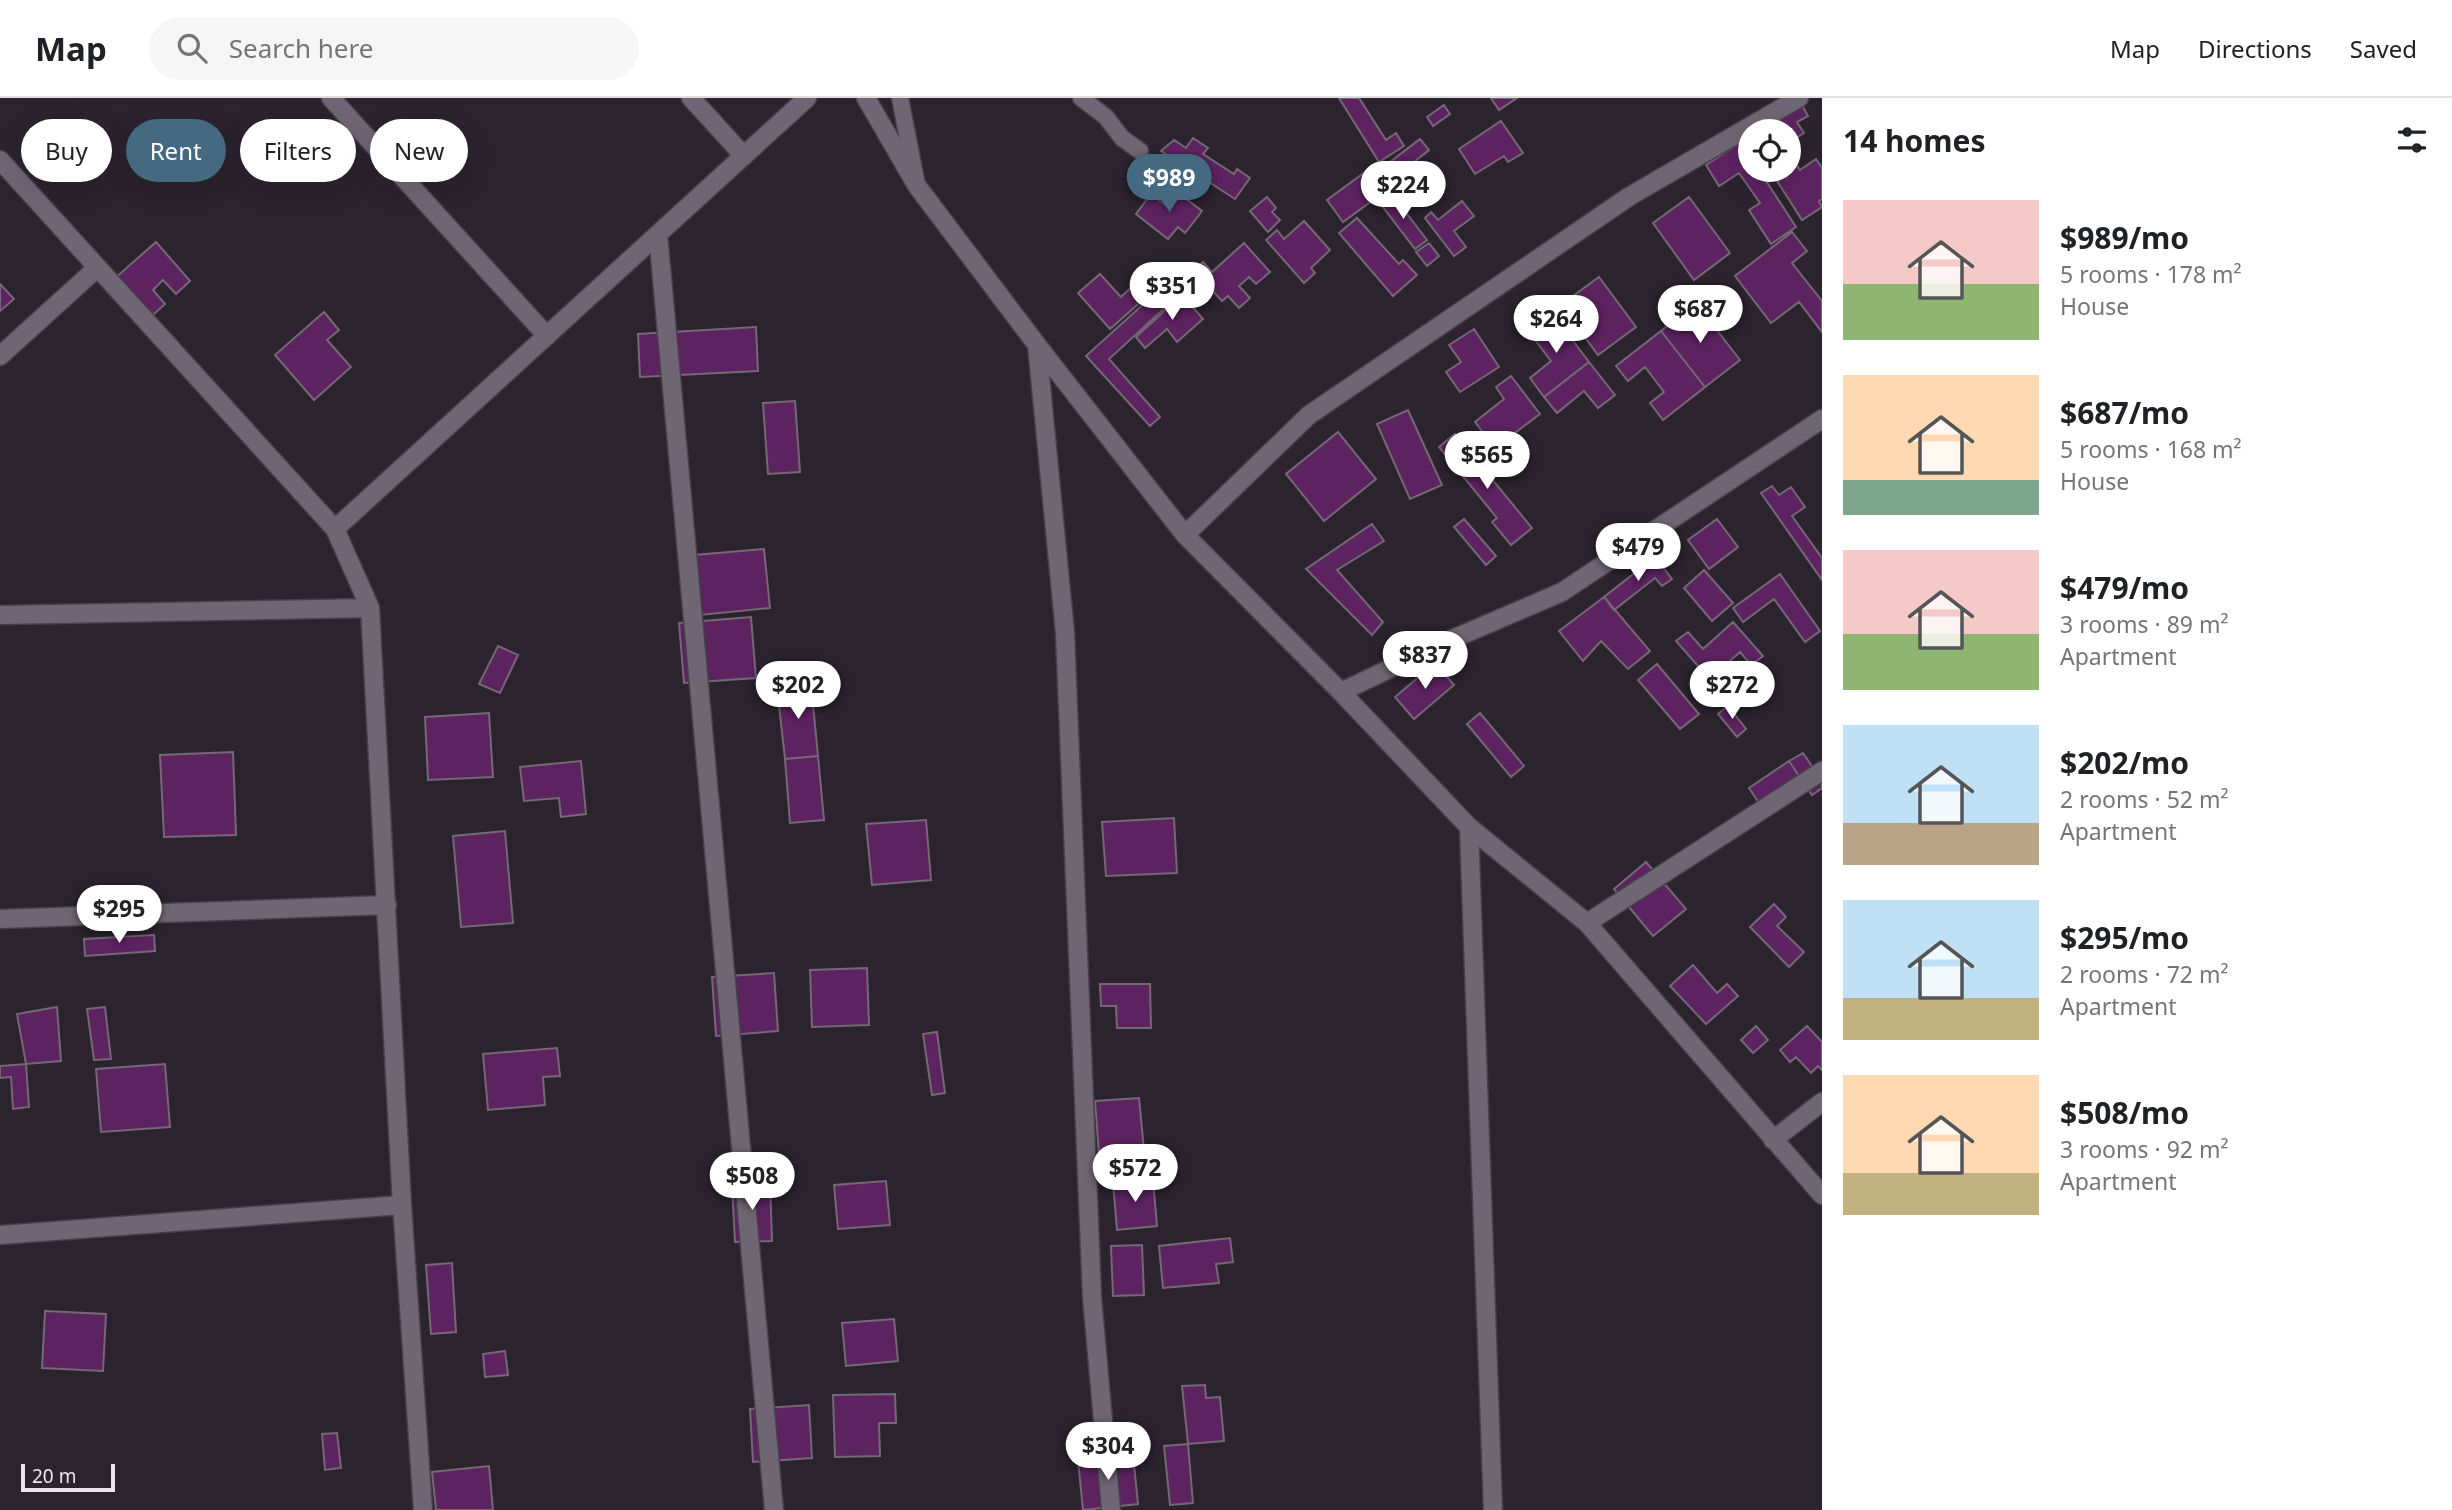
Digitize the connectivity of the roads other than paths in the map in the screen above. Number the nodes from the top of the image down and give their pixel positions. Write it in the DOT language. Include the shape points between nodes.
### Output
graph roads {
  1 [pos="331,98"];
  2 [pos="691,98"];
  3 [pos="807,98"];
  4 [pos="866,98"];
  5 [pos="900,98"];
  6 [pos="1081,98"];
  7 [pos="1799,98"];
  8 [pos="1140,151"];
  9 [pos="744,156"];
  10 [pos="0,160"];
  11 [pos="917,186"];
  12 [pos="658,234"];
  13 [pos="97,268"];
  14 [pos="547,336"];
  15 [pos="1037,345"];
  16 [pos="0,356"];
  17 [pos="1822,419"];
  18 [pos="335,528"];
  19 [pos="1185,535"];
  20 [pos="370,608"];
  21 [pos="0,615"];
  22 [pos="1341,692"];
  23 [pos="1822,771"];
  24 [pos="1469,827"];
  25 [pos="387,905"];
  26 [pos="0,919"];
  27 [pos="1587,923"];
  28 [pos="1822,1102"];
  29 [pos="1773,1140"];
  30 [pos="1822,1195"];
  31 [pos="402,1205"];
  32 [pos="0,1235"];
  33 [pos="423,1510"];
  34 [pos="774,1510"];
  35 [pos="1111,1510"];
  36 [pos="1493,1510"];
  1 -- 14 [label="street"];
  2 -- 9 [label="street"];
  3 -- 9 [label="street"];
  4 -- 11 [label="street"];
  5 -- 11 [label="lane"];
  6 -- 8 [label="lane"];
  7 -- 19 [label="street" via="1630,196 1309,415"];
  9 -- 12 [label="street"];
  10 -- 13 [label="street"];
  11 -- 15 [label="street"];
  12 -- 14 [label="street"];
  12 -- 34 [label="street"];
  13 -- 16 [label="street"];
  13 -- 18 [label="street"];
  14 -- 18 [label="street"];
  15 -- 19 [label="street"];
  15 -- 35 [label="street" via="1065,633 1092,1297"];
  17 -- 22 [label="street" via="1562,592"];
  18 -- 20 [label="street"];
  19 -- 22 [label="street"];
  20 -- 21 [label="street"];
  20 -- 25 [label="street"];
  22 -- 24 [label="street"];
  23 -- 27 [label="street"];
  24 -- 27 [label="street"];
  24 -- 36 [label="street"];
  25 -- 26 [label="street"];
  25 -- 31 [label="street"];
  27 -- 29 [label="street"];
  28 -- 29 [label="street"];
  29 -- 30 [label="street"];
  31 -- 32 [label="street"];
  31 -- 33 [label="street"];
}
